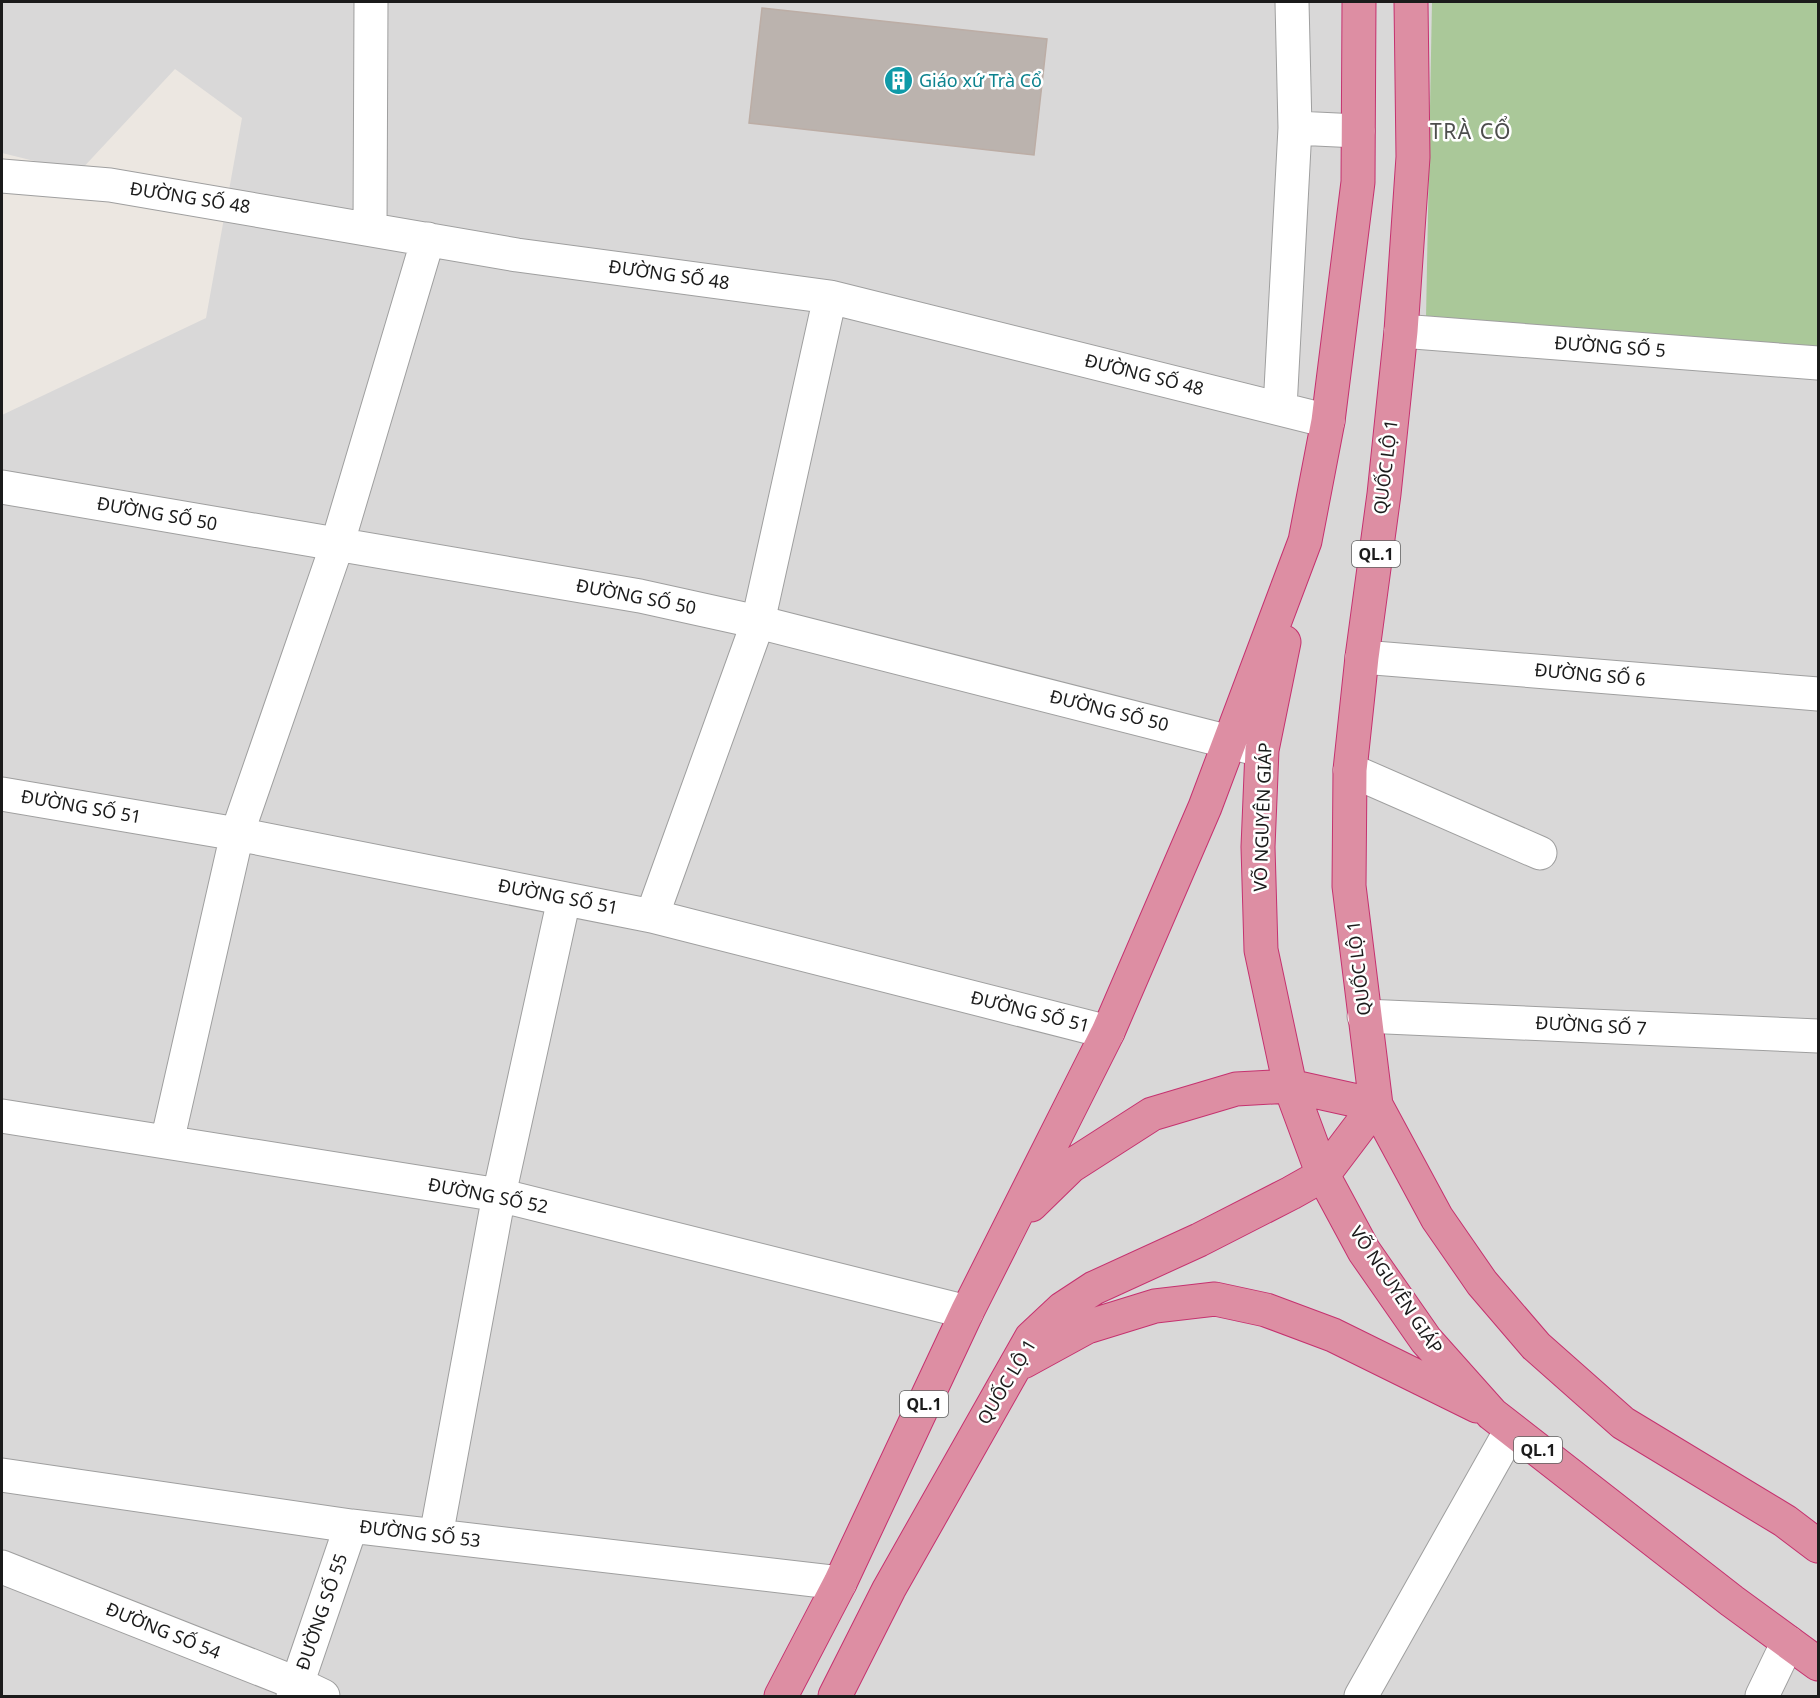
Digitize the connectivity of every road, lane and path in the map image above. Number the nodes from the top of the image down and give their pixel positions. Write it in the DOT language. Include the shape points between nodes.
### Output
graph roads {
  1 [pos="371,2"];
  2 [pos="1292,2"];
  3 [pos="1359,2"];
  4 [pos="1411,2"];
  5 [pos="1294,128"];
  6 [pos="1358,131"];
  7 [pos="2,176"];
  8 [pos="370,228"];
  9 [pos="428,238"];
  10 [pos="830,297"];
  11 [pos="1401,331"];
  12 [pos="1818,363"];
  13 [pos="1280,408"];
  14 [pos="1328,420"];
  15 [pos="2,487"];
  16 [pos="1305,541"];
  17 [pos="337,545"];
  18 [pos="758,622"];
  19 [pos="1362,657"];
  20 [pos="1818,694"];
  21 [pos="1230,742"];
  22 [pos="1262,750"];
  23 [pos="1350,770"];
  24 [pos="2,794"];
  25 [pos="237,834"];
  26 [pos="1540,854"];
  27 [pos="564,898"];
  28 [pos="652,916"];
  29 [pos="1364,1016"];
  30 [pos="1108,1032"];
  31 [pos="1818,1036"];
  32 [pos="1290,1086"];
  33 [pos="1376,1105"];
  34 [pos="2,1116"];
  35 [pos="167,1142"];
  36 [pos="1323,1175"];
  37 [pos="499,1195"];
  38 [pos="1010,1227"];
  39 [pos="967,1312"];
  40 [pos="1014,1367"];
  41 [pos="1502,1422"];
  42 [pos="2,1475"];
  43 [pos="351,1526"];
  44 [pos="436,1536"];
  45 [pos="1818,1546"];
  46 [pos="2,1567"];
  47 [pos="840,1583"];
  48 [pos="1788,1642"];
  49 [pos="1818,1664"];
  50 [pos="304,1692"];
  51 [pos="781,1696"];
  52 [pos="835,1696"];
  53 [pos="1361,1696"];
  54 [pos="1762,1696"];
  1 -- 8 [label="street"];
  2 -- 5 [label="street"];
  3 -- 6 [label="highway, QL.1"];
  4 -- 11 [label="highway, QUỐC LỘ 1 / QL.1" via="1413,156"];
  5 -- 6 [label="street"];
  5 -- 13 [label="street"];
  6 -- 14 [label="highway, QL.1" via="1358,182"];
  7 -- 8 [label="street, ĐƯỜNG SỐ 48" via="110,185"];
  8 -- 9 [label="street, ĐƯỜNG SỐ 48"];
  9 -- 10 [label="street, ĐƯỜNG SỐ 48" via="518,255"];
  9 -- 17 [label="street"];
  10 -- 13 [label="street, ĐƯỜNG SỐ 48"];
  10 -- 18 [label="street"];
  11 -- 12 [label="street, ĐƯỜNG SỐ 5"];
  11 -- 19 [label="highway, QUỐC LỘ 1 / QL.1"];
  13 -- 14 [label="street, ĐƯỜNG SỐ 48"];
  14 -- 16 [label="highway, QL.1"];
  15 -- 17 [label="street, ĐƯỜNG SỐ 50"];
  16 -- 21 [label="highway, QL.1"];
  16 -- 22 [label="highway, VÕ NGUYÊN GIÁP / QL.1"];
  17 -- 18 [label="street, ĐƯỜNG SỐ 50" via="640,596"];
  17 -- 25 [label="street"];
  18 -- 21 [label="street, ĐƯỜNG SỐ 50"];
  18 -- 28 [label="street"];
  19 -- 20 [label="street, ĐƯỜNG SỐ 6"];
  19 -- 23 [label="highway, QUỐC LỘ 1 / QL.1"];
  21 -- 22 [label="street, ĐƯỜNG SỐ 50"];
  21 -- 30 [label="highway, QL.1"];
  22 -- 32 [label="highway, VÕ NGUYÊN GIÁP / QL.1" via="1258,847 1261,950"];
  23 -- 26 [label="street"];
  23 -- 29 [label="highway, QUỐC LỘ 1 / QL.1" via="1350,886"];
  24 -- 25 [label="street, ĐƯỜNG SỐ 51"];
  25 -- 27 [label="street, ĐƯỜNG SỐ 51"];
  25 -- 35 [label="street"];
  27 -- 28 [label="street, ĐƯỜNG SỐ 51"];
  27 -- 37 [label="street"];
  28 -- 30 [label="street, ĐƯỜNG SỐ 51"];
  29 -- 31 [label="street, ĐƯỜNG SỐ 7"];
  29 -- 33 [label="highway, QUỐC LỘ 1 / QL.1"];
  30 -- 38 [label="highway, QL.1"];
  32 -- 33 [label="highway"];
  32 -- 36 [label="highway, VÕ NGUYÊN GIÁP / QL.1"];
  32 -- 38 [label="highway" via="1236,1089 1152,1114 1071,1166"];
  33 -- 36 [label="highway, QUỐC LỘ 1"];
  33 -- 45 [label="highway, QL.1" via="1437,1218 1482,1283 1536,1346 1623,1423 1785,1521"];
  34 -- 35 [label="street, ĐƯỜNG SỐ 52"];
  35 -- 37 [label="street, ĐƯỜNG SỐ 52"];
  36 -- 40 [label="highway, QUỐC LỘ 1" via="1199,1240 1094,1288 1062,1309 1031,1338"];
  36 -- 41 [label="highway, VÕ NGUYÊN GIÁP / QL.1" via="1364,1251 1426,1340"];
  37 -- 39 [label="street, ĐƯỜNG SỐ 52"];
  37 -- 44 [label="street"];
  38 -- 39 [label="highway, QL.1"];
  39 -- 47 [label="highway, QL.1"];
  40 -- 41 [label="highway" via="1087,1327 1155,1306 1215,1299 1266,1310 1333,1335"];
  40 -- 52 [label="highway, QUỐC LỘ 1" via="889,1589"];
  41 -- 48 [label="highway, VÕ NGUYÊN GIÁP / QL.1"];
  41 -- 53 [label="street"];
  42 -- 43 [label="street, ĐƯỜNG SỐ 53"];
  43 -- 44 [label="street, ĐƯỜNG SỐ 53"];
  43 -- 50 [label="street, ĐƯỜNG SỐ 55"];
  44 -- 47 [label="street, ĐƯỜNG SỐ 53"];
  46 -- 50 [label="street, ĐƯỜNG SỐ 54"];
  47 -- 51 [label="highway, QL.1"];
  48 -- 49 [label="highway, VÕ NGUYÊN GIÁP / QL.1"];
  48 -- 54 [label="street"];
}
